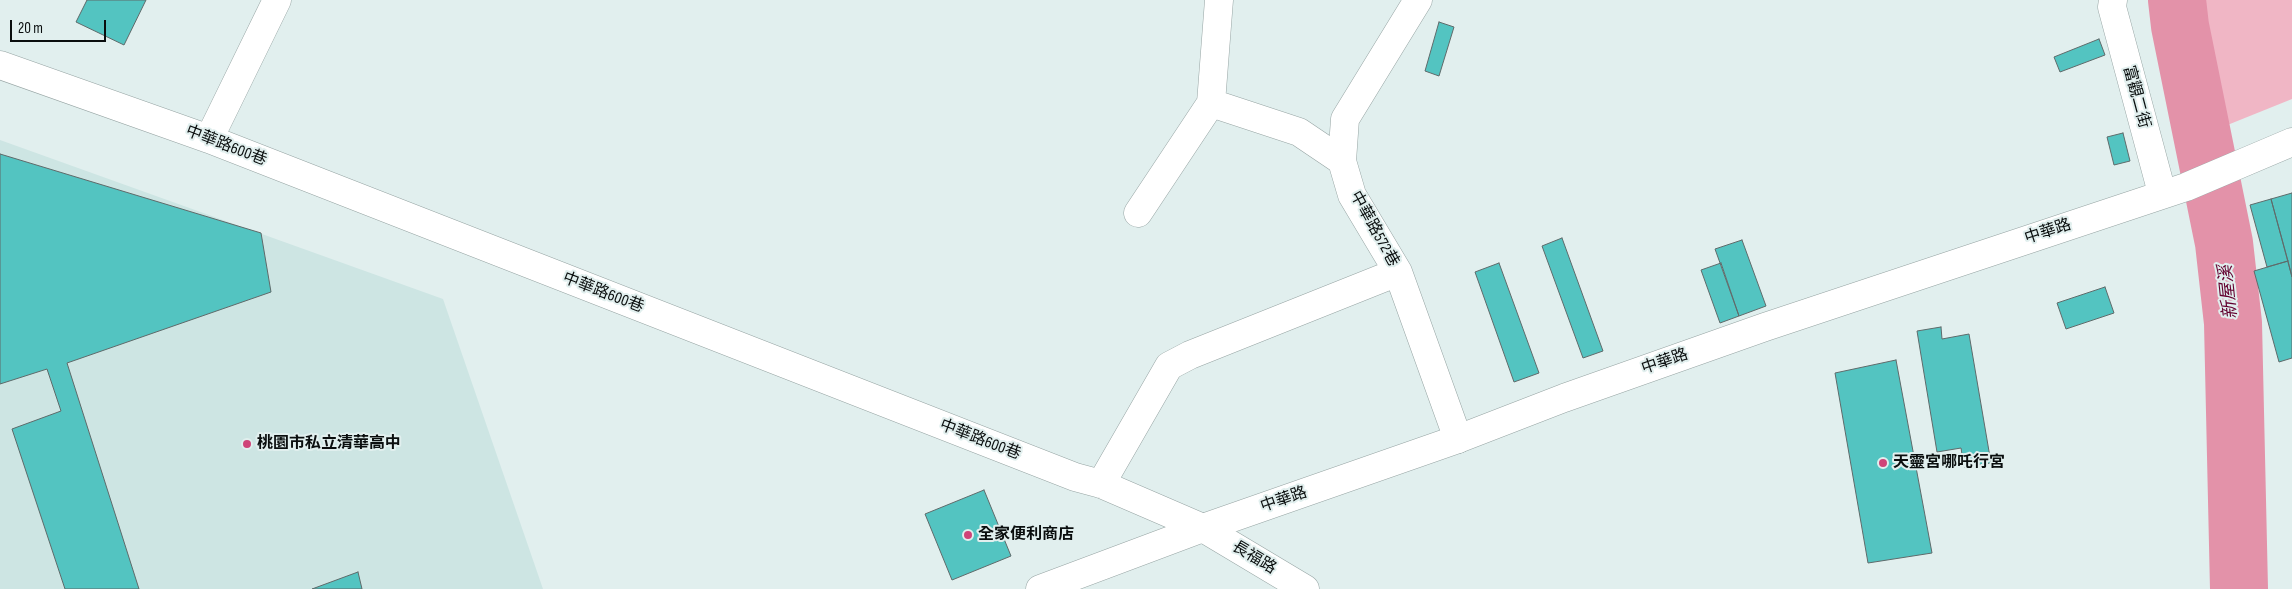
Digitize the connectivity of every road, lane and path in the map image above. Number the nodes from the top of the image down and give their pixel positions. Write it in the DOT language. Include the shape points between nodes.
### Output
graph roads {
  1 [pos="277,0"];
  2 [pos="1218,0"];
  3 [pos="1418,0"];
  4 [pos="2113,0"];
  5 [pos="0,65"];
  6 [pos="1211,103"];
  7 [pos="209,139"];
  8 [pos="2292,142"];
  9 [pos="1342,161"];
  10 [pos="2174,190"];
  11 [pos="1138,213"];
  12 [pos="1398,272"];
  13 [pos="1458,439"];
  14 [pos="1101,484"];
  15 [pos="1203,528"];
  16 [pos="1040,589"];
  17 [pos="1305,589"];
  1 -- 7 [label="street"];
  2 -- 6 [label="street"];
  3 -- 9 [label="street, 中華路572巷" via="1345,120"];
  4 -- 10 [label="street, 富觀二街" via="2112,7"];
  5 -- 7 [label="street, 中華路600巷"];
  6 -- 9 [label="street" via="1299,132"];
  6 -- 11 [label="street"];
  7 -- 14 [label="street, 中華路600巷" via="1075,477"];
  8 -- 10 [label="street, 中華路"];
  9 -- 12 [label="street, 中華路572巷" via="1352,195"];
  10 -- 13 [label="street, 中華路" via="1765,327"];
  12 -- 13 [label="street, 中華路572巷"];
  12 -- 14 [label="street" via="1169,366"];
  13 -- 15 [label="street, 中華路"];
  14 -- 15 [label="street, 中華路600巷"];
  15 -- 16 [label="street, 中華路"];
  15 -- 17 [label="street, 長福路"];
}
